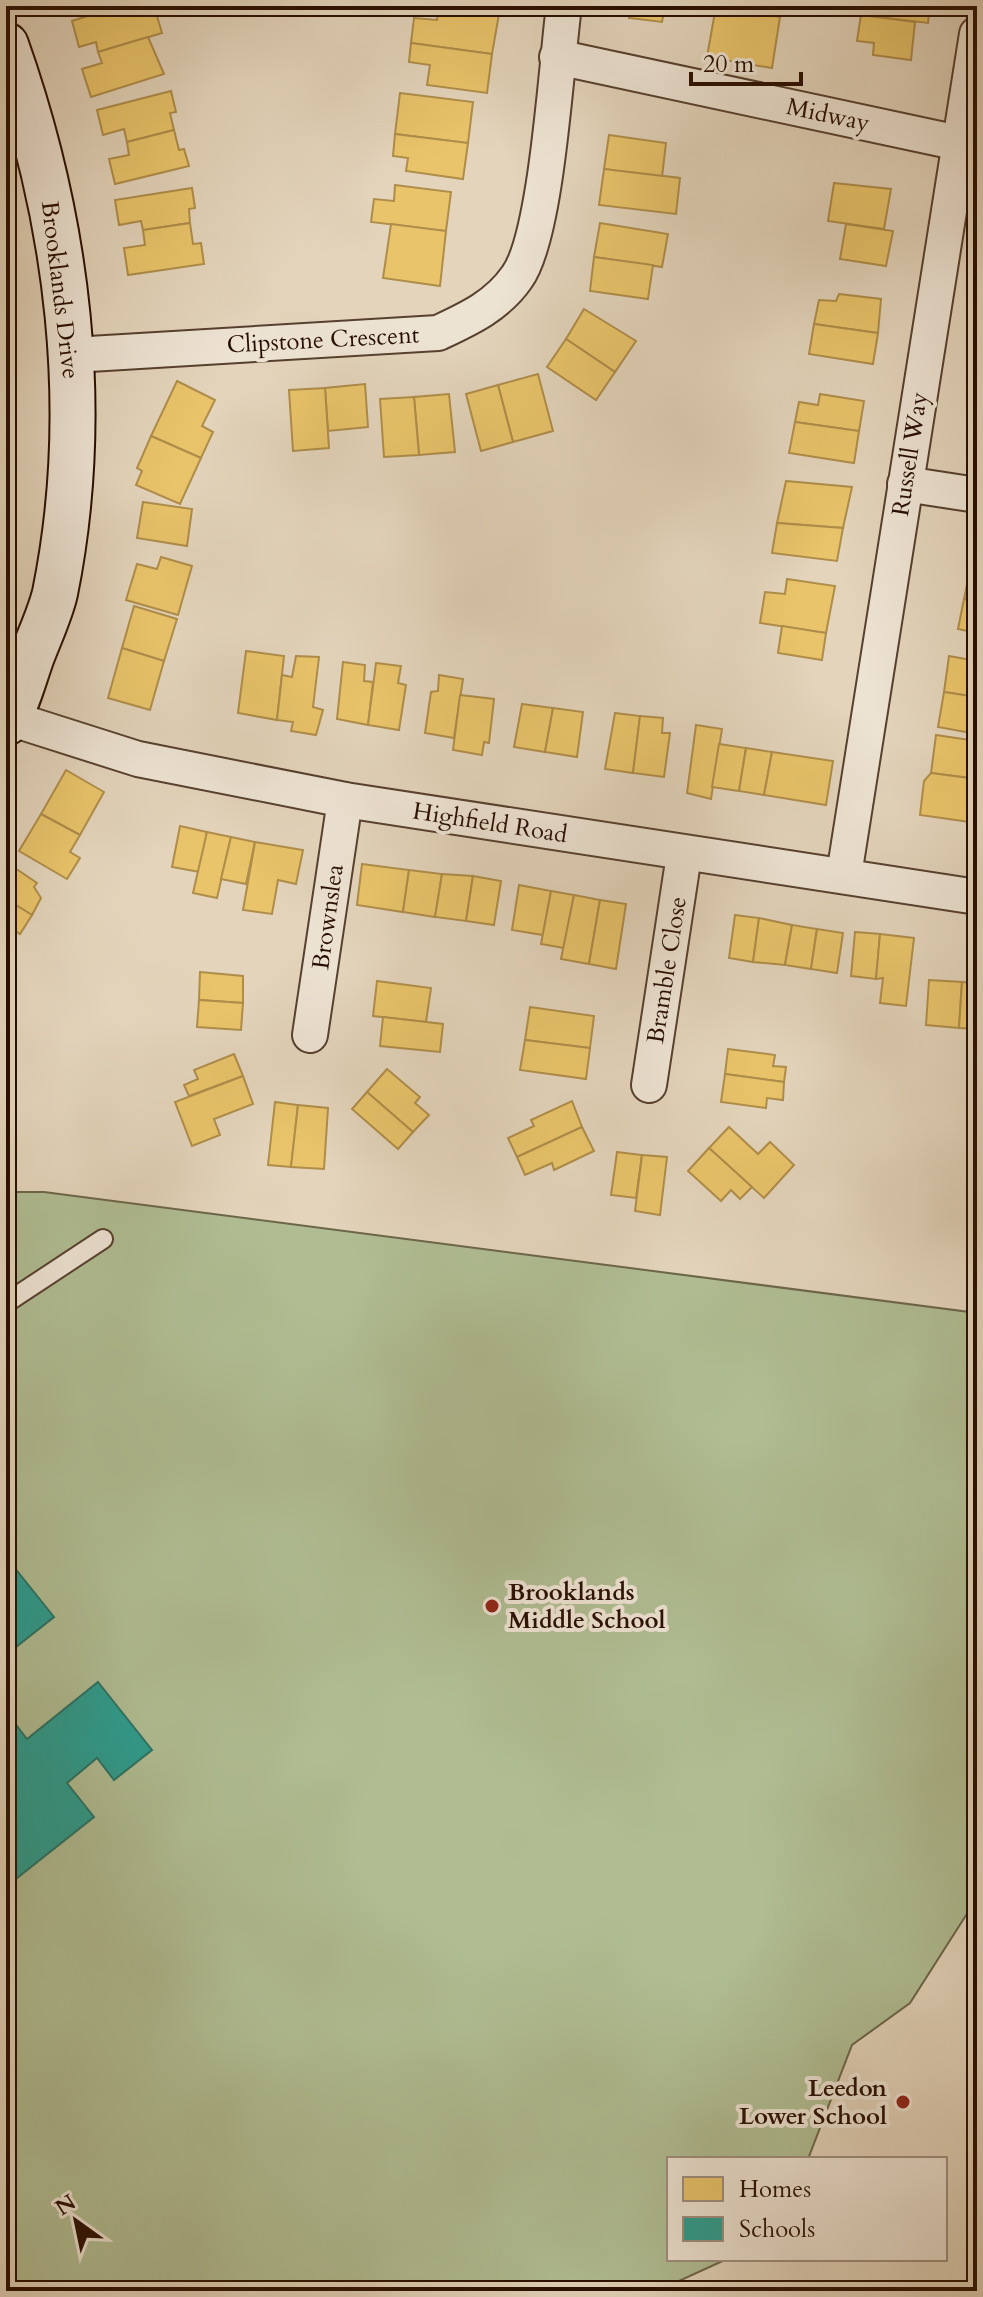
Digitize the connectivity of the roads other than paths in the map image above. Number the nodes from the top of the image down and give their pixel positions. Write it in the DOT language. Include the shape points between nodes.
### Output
graph roads {
  1 [pos="564,6"];
  2 [pos="977,34"];
  3 [pos="6,45"];
  4 [pos="557,57"];
  5 [pos="959,143"];
  6 [pos="73,355"];
  7 [pos="905,484"];
  8 [pos="977,495"];
  9 [pos="16,668"];
  10 [pos="8,721"];
  11 [pos="345,800"];
  12 [pos="684,855"];
  13 [pos="844,875"];
  14 [pos="977,897"];
  15 [pos="310,1035"];
  16 [pos="649,1085"];
  17 [pos="103,1239"];
  18 [pos="6,1303"];
  1 -- 4 [label="street, Clipstone Crescent"];
  2 -- 5 [label="street, Russell Way"];
  3 -- 6 [label="street, Brooklands Drive" via="28,108 59,247"];
  4 -- 5 [label="street, Midway"];
  4 -- 6 [label="street, Clipstone Crescent" via="536,233 518,277 484,311 438,333"];
  5 -- 7 [label="street, Russell Way"];
  6 -- 9 [label="street, Brooklands Drive" via="73,462 54,595"];
  7 -- 8 [label="street"];
  7 -- 13 [label="street, Russell Way"];
  9 -- 10 [label="street, Brooklands Drive"];
  10 -- 11 [label="street, Highfield Road" via="138,759"];
  11 -- 12 [label="street, Highfield Road"];
  11 -- 15 [label="street, Brownslea"];
  12 -- 13 [label="street, Highfield Road"];
  12 -- 16 [label="street, Bramble Close"];
  13 -- 14 [label="street, Highfield Road"];
  17 -- 18 [label="lane"];
}
